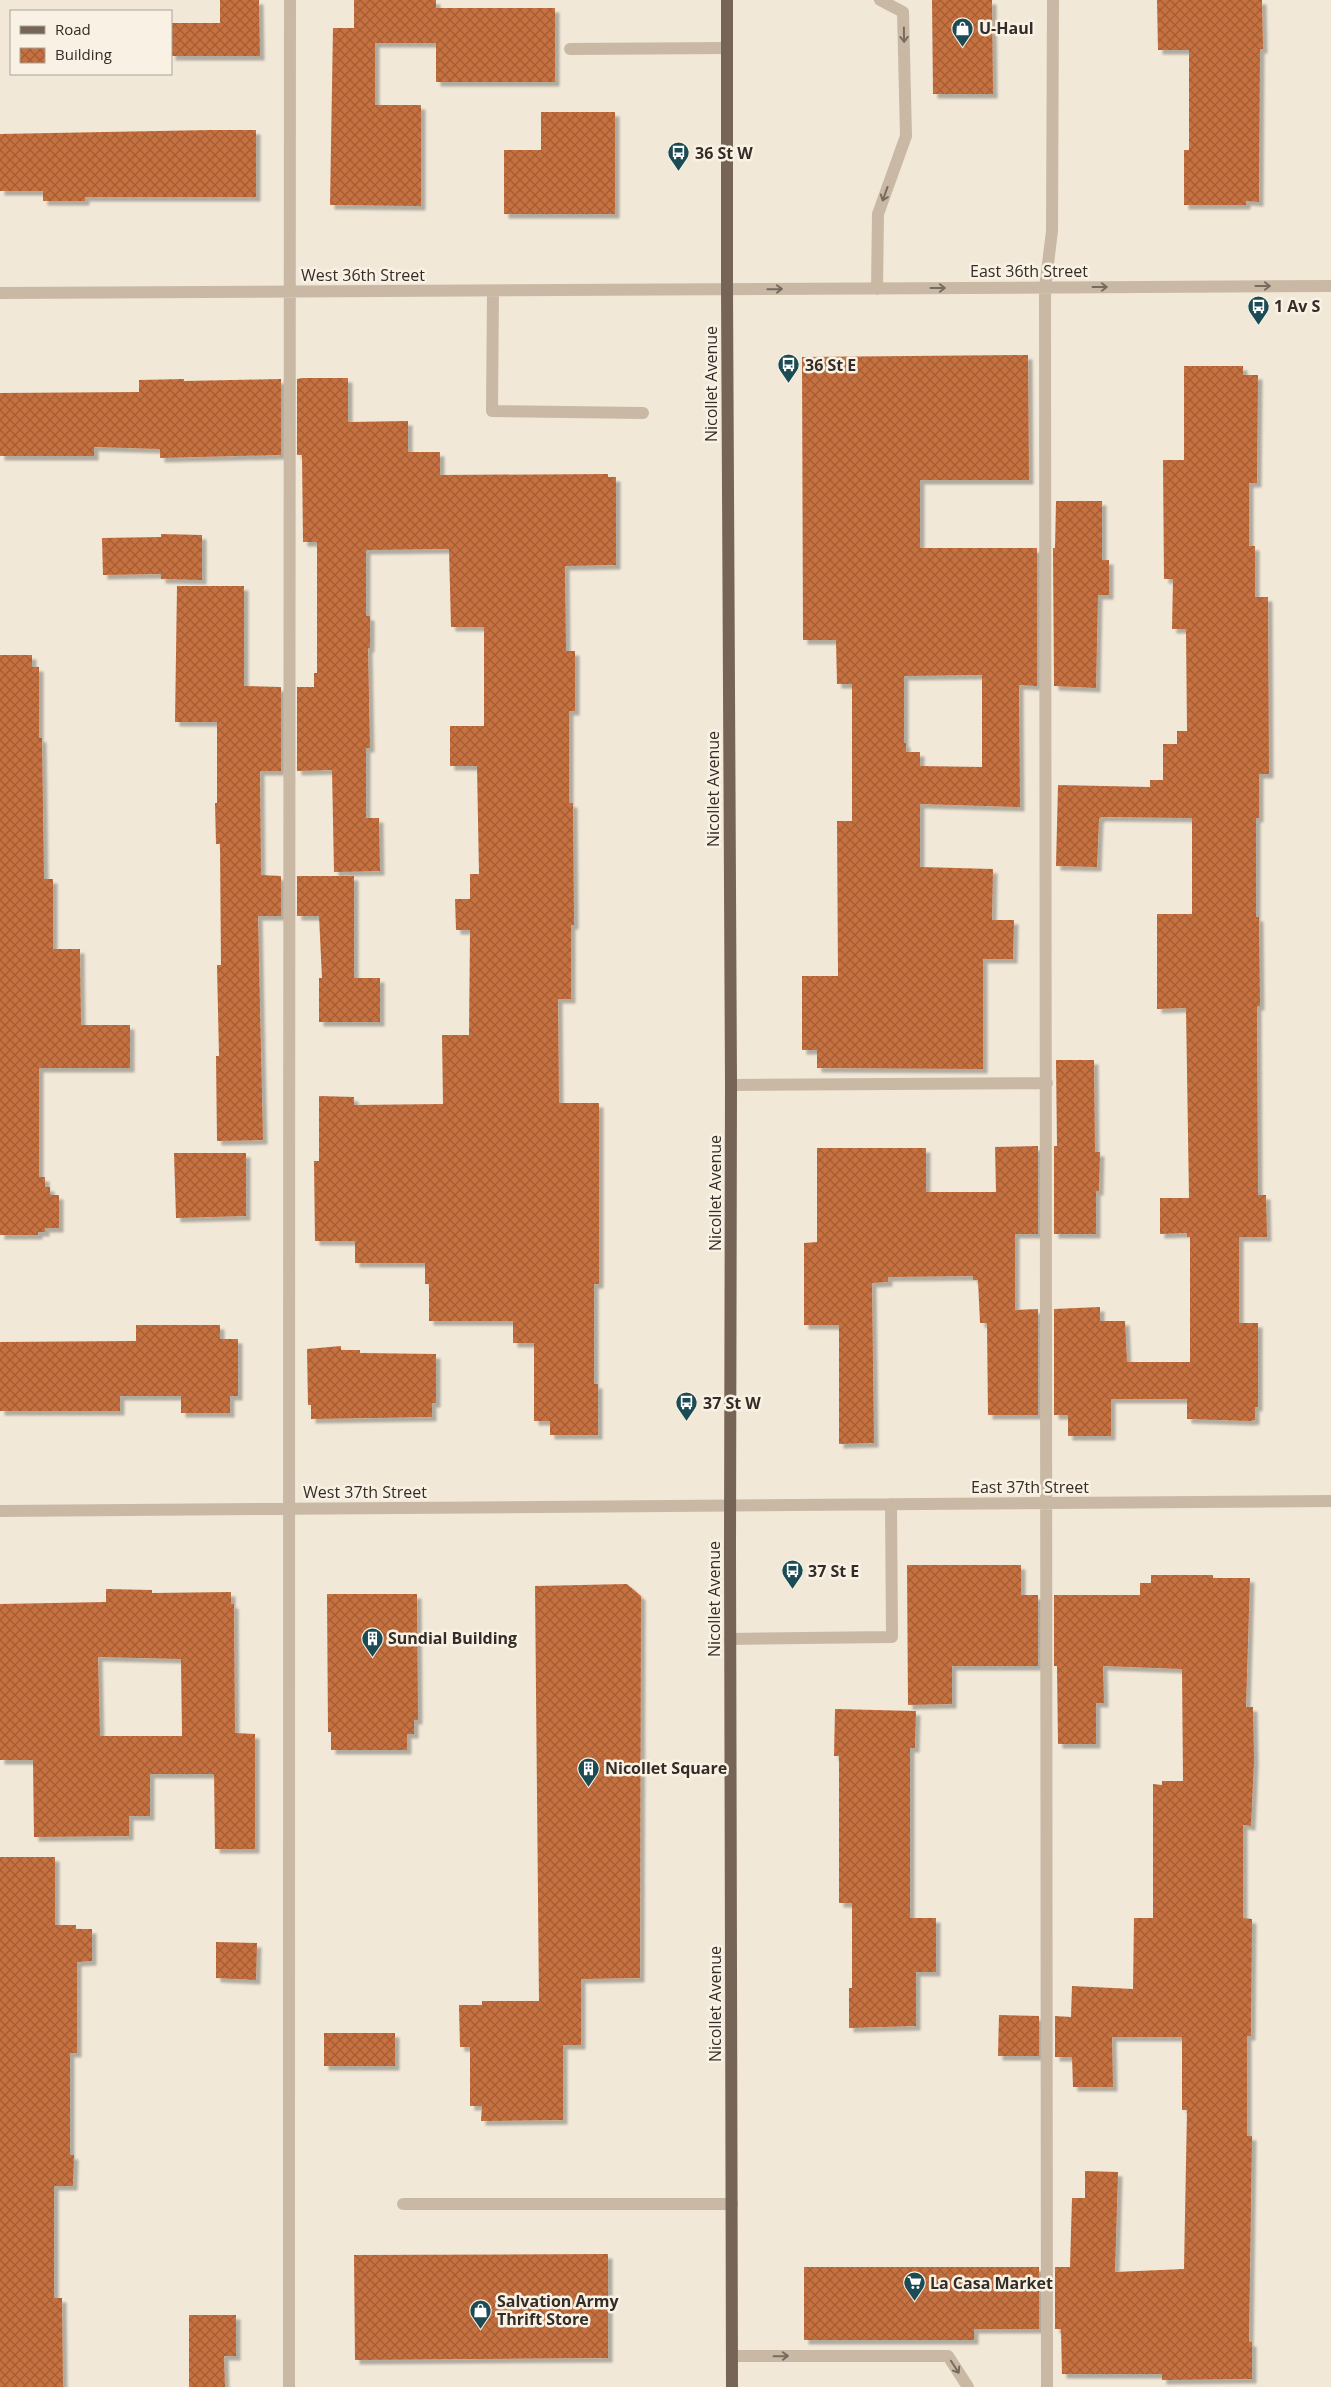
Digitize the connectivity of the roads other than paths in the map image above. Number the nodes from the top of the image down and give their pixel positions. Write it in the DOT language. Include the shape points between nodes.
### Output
graph roads {
  1 [pos="290,0"];
  2 [pos="728,0"];
  3 [pos="880,0"];
  4 [pos="1053,0"];
  5 [pos="727,48"];
  6 [pos="570,49"];
  7 [pos="1331,286"];
  8 [pos="1045,288"];
  9 [pos="877,289"];
  10 [pos="727,290"];
  11 [pos="493,291"];
  12 [pos="288,292"];
  13 [pos="0,293"];
  14 [pos="643,413"];
  15 [pos="1047,1082"];
  16 [pos="732,1084"];
  17 [pos="1331,1501"];
  18 [pos="1047,1503"];
  19 [pos="891,1504"];
  20 [pos="730,1506"];
  21 [pos="291,1509"];
  22 [pos="0,1510"];
  23 [pos="730,1639"];
  24 [pos="403,2204"];
  25 [pos="732,2204"];
  26 [pos="732,2356"];
  27 [pos="289,2387"];
  28 [pos="732,2387"];
  29 [pos="968,2387"];
  30 [pos="1047,2387"];
  1 -- 12 [label="street"];
  2 -- 5 [label="main road, Nicollet Avenue"];
  3 -- 9 [label="street, one-way" via="903,12 906,136 878,214"];
  4 -- 8 [label="street" via="1052,231"];
  5 -- 6 [label="street"];
  5 -- 10 [label="main road, Nicollet Avenue"];
  8 -- 7 [label="street, East 36th Street, one-way"];
  9 -- 8 [label="street, East 36th Street, one-way"];
  8 -- 15 [label="street"];
  10 -- 9 [label="street, East 36th Street, one-way"];
  10 -- 11 [label="street, West 36th Street"];
  10 -- 16 [label="main road, Nicollet Avenue"];
  11 -- 12 [label="street, West 36th Street"];
  11 -- 14 [label="street" via="492,411"];
  12 -- 13 [label="street, West 36th Street"];
  12 -- 21 [label="street"];
  15 -- 16 [label="street"];
  15 -- 18 [label="street"];
  16 -- 20 [label="main road, Nicollet Avenue"];
  17 -- 18 [label="street, East 37th Street"];
  18 -- 19 [label="street, East 37th Street"];
  18 -- 30 [label="street"];
  19 -- 20 [label="street, East 37th Street"];
  19 -- 23 [label="street" via="892,1637"];
  20 -- 21 [label="street, West 37th Street"];
  20 -- 23 [label="main road, Nicollet Avenue"];
  21 -- 22 [label="street, West 37th Street"];
  21 -- 27 [label="street"];
  23 -- 25 [label="main road, Nicollet Avenue"];
  24 -- 25 [label="street"];
  25 -- 26 [label="main road, Nicollet Avenue"];
  26 -- 28 [label="main road, Nicollet Avenue"];
  26 -- 29 [label="street, one-way" via="948,2356"];
}
